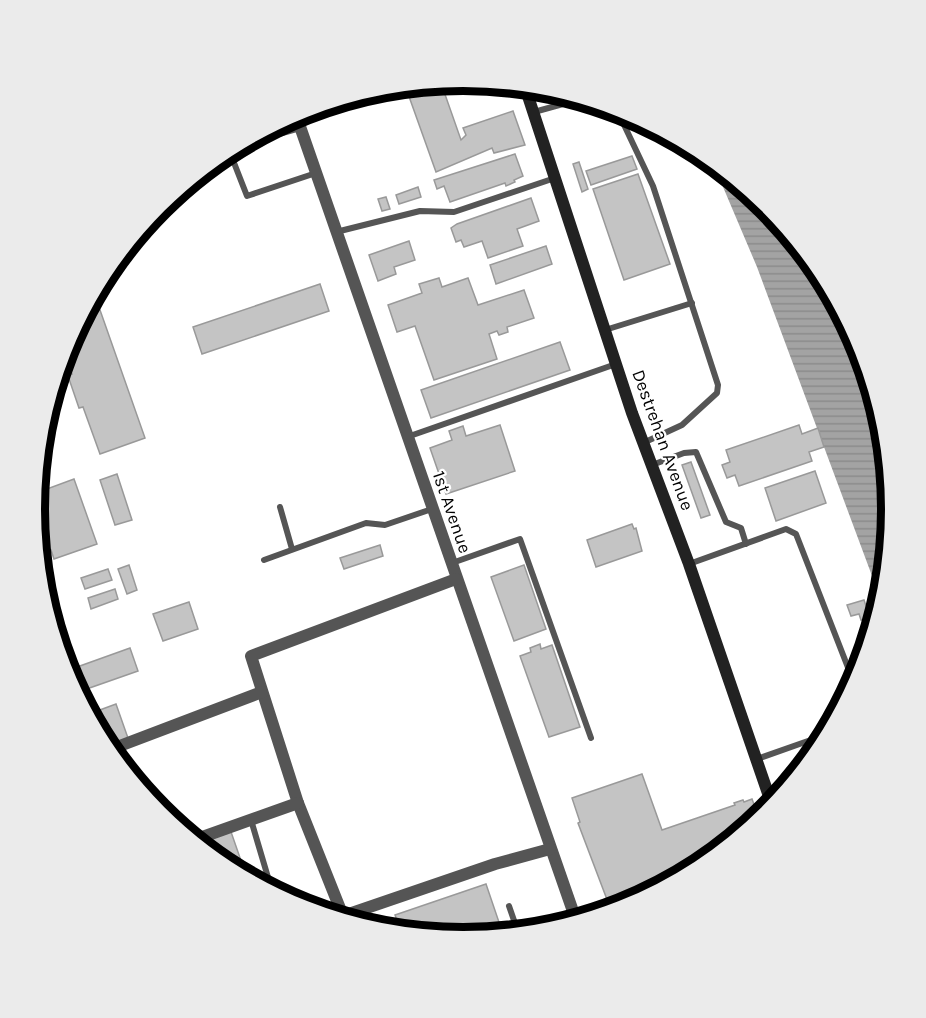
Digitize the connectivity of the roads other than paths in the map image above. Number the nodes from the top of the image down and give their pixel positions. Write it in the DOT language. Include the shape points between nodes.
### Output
graph roads {
  1 [pos="528,97"];
  2 [pos="565,104"];
  3 [pos="534,112"];
  4 [pos="623,123"];
  5 [pos="299,125"];
  6 [pos="300,128"];
  7 [pos="277,135"];
  8 [pos="233,160"];
  9 [pos="316,173"];
  10 [pos="555,177"];
  11 [pos="336,232"];
  12 [pos="692,303"];
  13 [pos="605,330"];
  14 [pos="616,364"];
  15 [pos="406,437"];
  16 [pos="643,443"];
  17 [pos="652,465"];
  18 [pos="280,507"];
  19 [pos="432,509"];
  20 [pos="746,543"];
  21 [pos="292,549"];
  22 [pos="264,560"];
  23 [pos="451,563"];
  24 [pos="689,564"];
  25 [pos="456,579"];
  26 [pos="849,670"];
  27 [pos="262,692"];
  28 [pos="591,738"];
  29 [pos="812,740"];
  30 [pos="119,746"];
  31 [pos="756,760"];
  32 [pos="768,795"];
  33 [pos="298,804"];
  34 [pos="251,820"];
  35 [pos="204,837"];
  36 [pos="550,849"];
  37 [pos="268,879"];
  38 [pos="509,906"];
  39 [pos="340,908"];
  40 [pos="353,912"];
  41 [pos="573,912"];
  42 [pos="515,923"];
  1 -- 3 [label="main road, Destrehan Avenue"];
  2 -- 3 [label="lane"];
  3 -- 10 [label="main road, Destrehan Avenue"];
  4 -- 12 [label="lane" via="653,186"];
  5 -- 6 [label="street, 1st Avenue"];
  6 -- 7 [label="lane"];
  6 -- 9 [label="street, 1st Avenue"];
  8 -- 9 [label="lane" via="247,196"];
  9 -- 11 [label="street, 1st Avenue"];
  10 -- 11 [label="lane" via="454,212 420,211"];
  10 -- 13 [label="main road, Destrehan Avenue"];
  11 -- 15 [label="street, 1st Avenue"];
  12 -- 13 [label="lane"];
  12 -- 16 [label="lane" via="718,385 717,393 682,425"];
  13 -- 14 [label="main road, Destrehan Avenue"];
  14 -- 15 [label="lane"];
  14 -- 16 [label="main road, Destrehan Avenue"];
  15 -- 19 [label="street, 1st Avenue"];
  16 -- 17 [label="main road, Destrehan Avenue"];
  17 -- 20 [label="lane" via="696,452 726,522 741,528"];
  17 -- 24 [label="main road, Destrehan Avenue"];
  18 -- 21 [label="lane"];
  19 -- 21 [label="lane" via="385,525 366,523"];
  19 -- 23 [label="street, 1st Avenue"];
  20 -- 24 [label="lane"];
  20 -- 26 [label="lane" via="786,529 796,534"];
  21 -- 22 [label="lane"];
  23 -- 25 [label="street, 1st Avenue"];
  23 -- 28 [label="lane" via="520,539"];
  24 -- 31 [label="main road, Destrehan Avenue"];
  25 -- 27 [label="street" via="252,656"];
  25 -- 36 [label="street, 1st Avenue"];
  27 -- 30 [label="street"];
  27 -- 33 [label="street"];
  29 -- 31 [label="lane"];
  31 -- 32 [label="main road, Destrehan Avenue"];
  33 -- 34 [label="street"];
  33 -- 39 [label="street"];
  34 -- 35 [label="street"];
  34 -- 37 [label="lane"];
  36 -- 40 [label="street"];
  36 -- 41 [label="street, 1st Avenue"];
  38 -- 42 [label="lane"];
}
